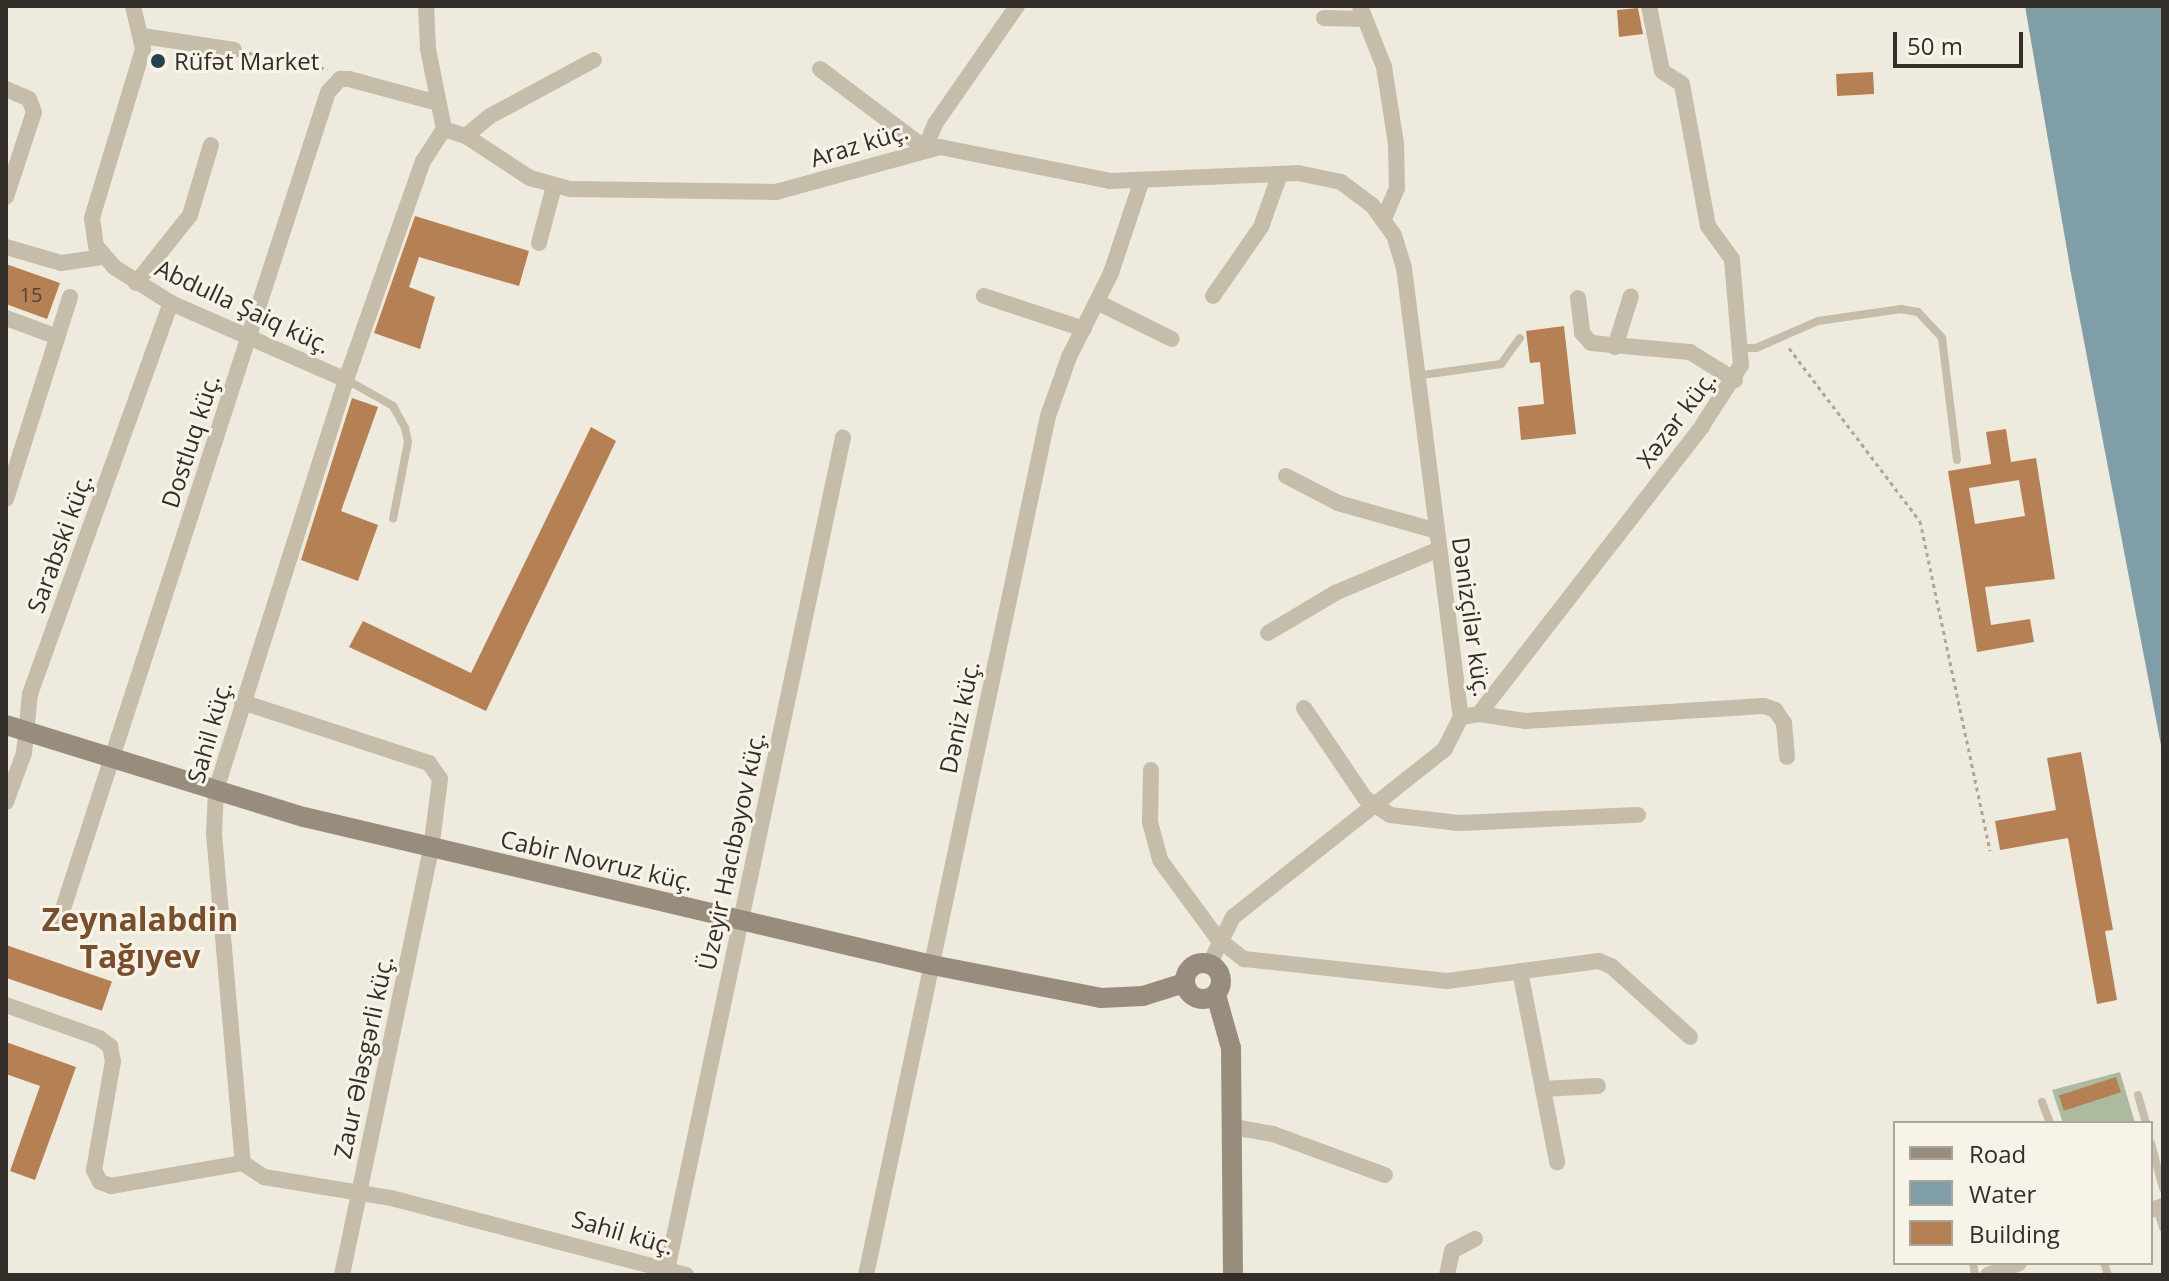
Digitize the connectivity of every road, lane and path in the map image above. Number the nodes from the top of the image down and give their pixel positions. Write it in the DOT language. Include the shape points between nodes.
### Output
graph roads {
  1 [pos="133,6"];
  2 [pos="426,6"];
  3 [pos="1017,6"];
  4 [pos="1649,6"];
  5 [pos="1362,12"];
  6 [pos="1324,18"];
  7 [pos="143,36"];
  8 [pos="234,50"];
  9 [pos="594,60"];
  10 [pos="820,69"];
  11 [pos="340,79"];
  12 [pos="6,89"];
  13 [pos="438,103"];
  14 [pos="444,129"];
  15 [pos="466,136"];
  16 [pos="211,145"];
  17 [pos="925,148"];
  18 [pos="1280,174"];
  19 [pos="1141,183"];
  20 [pos="554,186"];
  21 [pos="6,197"];
  22 [pos="1384,218"];
  23 [pos="539,243"];
  24 [pos="6,247"];
  25 [pos="102,257"];
  26 [pos="136,283"];
  27 [pos="984,296"];
  28 [pos="1213,296"];
  29 [pos="1631,296"];
  30 [pos="70,297"];
  31 [pos="1578,298"];
  32 [pos="171,303"];
  33 [pos="1099,303"];
  34 [pos="6,318"];
  35 [pos="1084,329"];
  36 [pos="1780,335"];
  37 [pos="58,337"];
  38 [pos="248,337"];
  39 [pos="1520,338"];
  40 [pos="1172,339"];
  41 [pos="1615,347"];
  42 [pos="1742,348"];
  43 [pos="1415,376"];
  44 [pos="346,380"];
  45 [pos="1735,380"];
  46 [pos="843,437"];
  47 [pos="1957,460"];
  48 [pos="1286,476"];
  49 [pos="6,499"];
  50 [pos="393,519"];
  51 [pos="1437,531"];
  52 [pos="1439,549"];
  53 [pos="1268,633"];
  54 [pos="242,702"];
  55 [pos="1304,708"];
  56 [pos="1479,714"];
  57 [pos="1461,717"];
  58 [pos="16,728"];
  59 [pos="1787,757"];
  60 [pos="114,760"];
  61 [pos="1151,770"];
  62 [pos="216,791"];
  63 [pos="6,802"];
  64 [pos="1373,807"];
  65 [pos="1638,815"];
  66 [pos="431,849"];
  67 [pos="1990,851"];
  68 [pos="60,918"];
  69 [pos="741,920"];
  70 [pos="1218,939"];
  71 [pos="1210,963"];
  72 [pos="932,965"];
  73 [pos="1520,971"];
  74 [pos="1184,983"];
  75 [pos="1216,995"];
  76 [pos="6,1005"];
  77 [pos="1690,1037"];
  78 [pos="1598,1086"];
  79 [pos="1543,1089"];
  80 [pos="2138,1095"];
  81 [pos="2042,1102"];
  82 [pos="2049,1121"];
  83 [pos="2145,1121"];
  84 [pos="1233,1127"];
  85 [pos="2153,1150"];
  86 [pos="1557,1162"];
  87 [pos="243,1163"];
  88 [pos="1385,1175"];
  89 [pos="2163,1188"];
  90 [pos="359,1192"];
  91 [pos="2157,1208"];
  92 [pos="2163,1228"];
  93 [pos="1475,1239"];
  94 [pos="2014,1265"];
  95 [pos="667,1272"];
  96 [pos="342,1275"];
  97 [pos="686,1275"];
  98 [pos="866,1275"];
  99 [pos="1233,1275"];
  100 [pos="1447,1275"];
  101 [pos="1988,1275"];
  1 -- 7 [label="street"];
  2 -- 13 [label="street"];
  3 -- 17 [label="street" via="935,124"];
  4 -- 42 [label="street, Xəzər küç." via="1662,71 1682,84 1708,226 1732,259"];
  5 -- 6 [label="street"];
  5 -- 22 [label="street" via="1384,67 1396,144 1397,188"];
  7 -- 8 [label="street"];
  7 -- 25 [label="street" via="140,65 92,218 92,236"];
  8 -- 11 [label="path" via="324,67"];
  9 -- 15 [label="street" via="490,116"];
  10 -- 17 [label="street"];
  11 -- 13 [label="street"];
  11 -- 38 [label="street, Dostluq küç." via="328,92"];
  12 -- 21 [label="street" via="29,99 34,112"];
  13 -- 14 [label="street"];
  14 -- 15 [label="street, Araz küç."];
  14 -- 44 [label="street, Sahil küç." via="423,161"];
  15 -- 20 [label="street, Araz küç." via="513,169"];
  16 -- 26 [label="street" via="185,224 148,262"];
  17 -- 19 [label="street, Araz küç."];
  17 -- 20 [label="street, Araz küç." via="776,192"];
  18 -- 19 [label="street, Araz küç."];
  18 -- 22 [label="street, Araz küç." via="1341,182"];
  18 -- 28 [label="street" via="1261,227"];
  19 -- 33 [label="street, Dәniz küç."];
  20 -- 23 [label="street"];
  22 -- 43 [label="street, Dәnizçilәr küç." via="1402,257"];
  24 -- 25 [label="street" via="61,263"];
  25 -- 26 [label="street, Abdulla Şaiq küç."];
  26 -- 32 [label="street, Abdulla Şaiq küç."];
  27 -- 35 [label="street"];
  29 -- 41 [label="street"];
  30 -- 37 [label="street"];
  31 -- 41 [label="street" via="1582,333 1591,343"];
  32 -- 38 [label="street, Abdulla Şaiq küç."];
  32 -- 58 [label="street, Sarabski küç."];
  33 -- 35 [label="street, Dәniz küç."];
  33 -- 40 [label="street"];
  34 -- 37 [label="street"];
  35 -- 72 [label="street, Dәniz küç." via="1048,416"];
  36 -- 42 [label="lane" via="1756,348"];
  36 -- 47 [label="lane" via="1818,321 1901,309 1918,312 1942,338"];
  36 -- 67 [label="path" via="1920,521"];
  37 -- 49 [label="street"];
  38 -- 44 [label="street, Abdulla Şaiq küç."];
  38 -- 60 [label="street, Dostluq küç."];
  39 -- 43 [label="lane" via="1510,359 1501,364"];
  41 -- 45 [label="street" via="1690,352"];
  42 -- 45 [label="street, Xəzər küç."];
  43 -- 51 [label="street, Dәnizçilәr küç."];
  44 -- 50 [label="lane" via="393,406 405,428 408,442"];
  44 -- 54 [label="street, Sahil küç."];
  45 -- 56 [label="street, Xəzər küç."];
  46 -- 69 [label="street, Üzeyir Hacıbəyov küç."];
  48 -- 51 [label="street" via="1338,503"];
  51 -- 52 [label="street, Dәnizçilәr küç."];
  52 -- 53 [label="street" via="1335,593"];
  52 -- 57 [label="street, Dәnizçilәr küç."];
  54 -- 62 [label="street, Sahil küç."];
  54 -- 66 [label="street, Zaur Ələsgərli küç." via="429,763 440,779"];
  55 -- 64 [label="street"];
  56 -- 57 [label="street"];
  56 -- 59 [label="street" via="1525,721 1764,706 1775,710 1784,723"];
  57 -- 64 [label="street, Dәnizçilәr küç." via="1445,749"];
  58 -- 60 [label="main road, Cabir Novruz küç."];
  58 -- 63 [label="street, Sarabski küç." via="24,753"];
  60 -- 62 [label="main road, Cabir Novruz küç."];
  60 -- 68 [label="street, Dostluq küç."];
  61 -- 70 [label="street" via="1150,822 1160,860"];
  62 -- 66 [label="main road, Cabir Novruz küç."];
  62 -- 87 [label="street, Sahil küç." via="214,834"];
  64 -- 65 [label="street" via="1418,820 1459,823"];
  64 -- 70 [label="street, Dәnizçilәr küç." via="1246,905"];
  66 -- 69 [label="main road, Cabir Novruz küç."];
  66 -- 90 [label="street, Zaur Ələsgərli küç."];
  69 -- 72 [label="main road, Cabir Novruz küç."];
  69 -- 95 [label="street, Üzeyir Hacıbəyov küç."];
  70 -- 71 [label="street, Dәnizçilәr küç."];
  70 -- 73 [label="street" via="1257,962 1447,981"];
  71 -- 74 [label="main road" via="1189,969"];
  71 -- 75 [label="main road" via="1221,977"];
  72 -- 74 [label="main road, Cabir Novruz küç." via="1101,998 1143,996"];
  72 -- 98 [label="street, Dәniz küç."];
  73 -- 77 [label="street" via="1599,961"];
  73 -- 79 [label="street"];
  74 -- 75 [label="main road" via="1201,1000"];
  75 -- 84 [label="main road" via="1231,1048"];
  76 -- 87 [label="street" via="110,1046 113,1061 94,1170 100,1182 111,1186"];
  78 -- 79 [label="street"];
  79 -- 86 [label="street"];
  80 -- 83 [label="lane"];
  81 -- 82 [label="lane"];
  84 -- 88 [label="street" via="1273,1134"];
  84 -- 99 [label="main road"];
  85 -- 89 [label="lane"];
  87 -- 90 [label="street, Sahil küç." via="264,1177"];
  90 -- 95 [label="street, Sahil küç."];
  90 -- 96 [label="street, Zaur Ələsgərli küç."];
  91 -- 92 [label="lane"];
  93 -- 100 [label="street" via="1452,1251"];
  94 -- 101 [label="street"];
  95 -- 97 [label="street, Sahil küç."];
}
